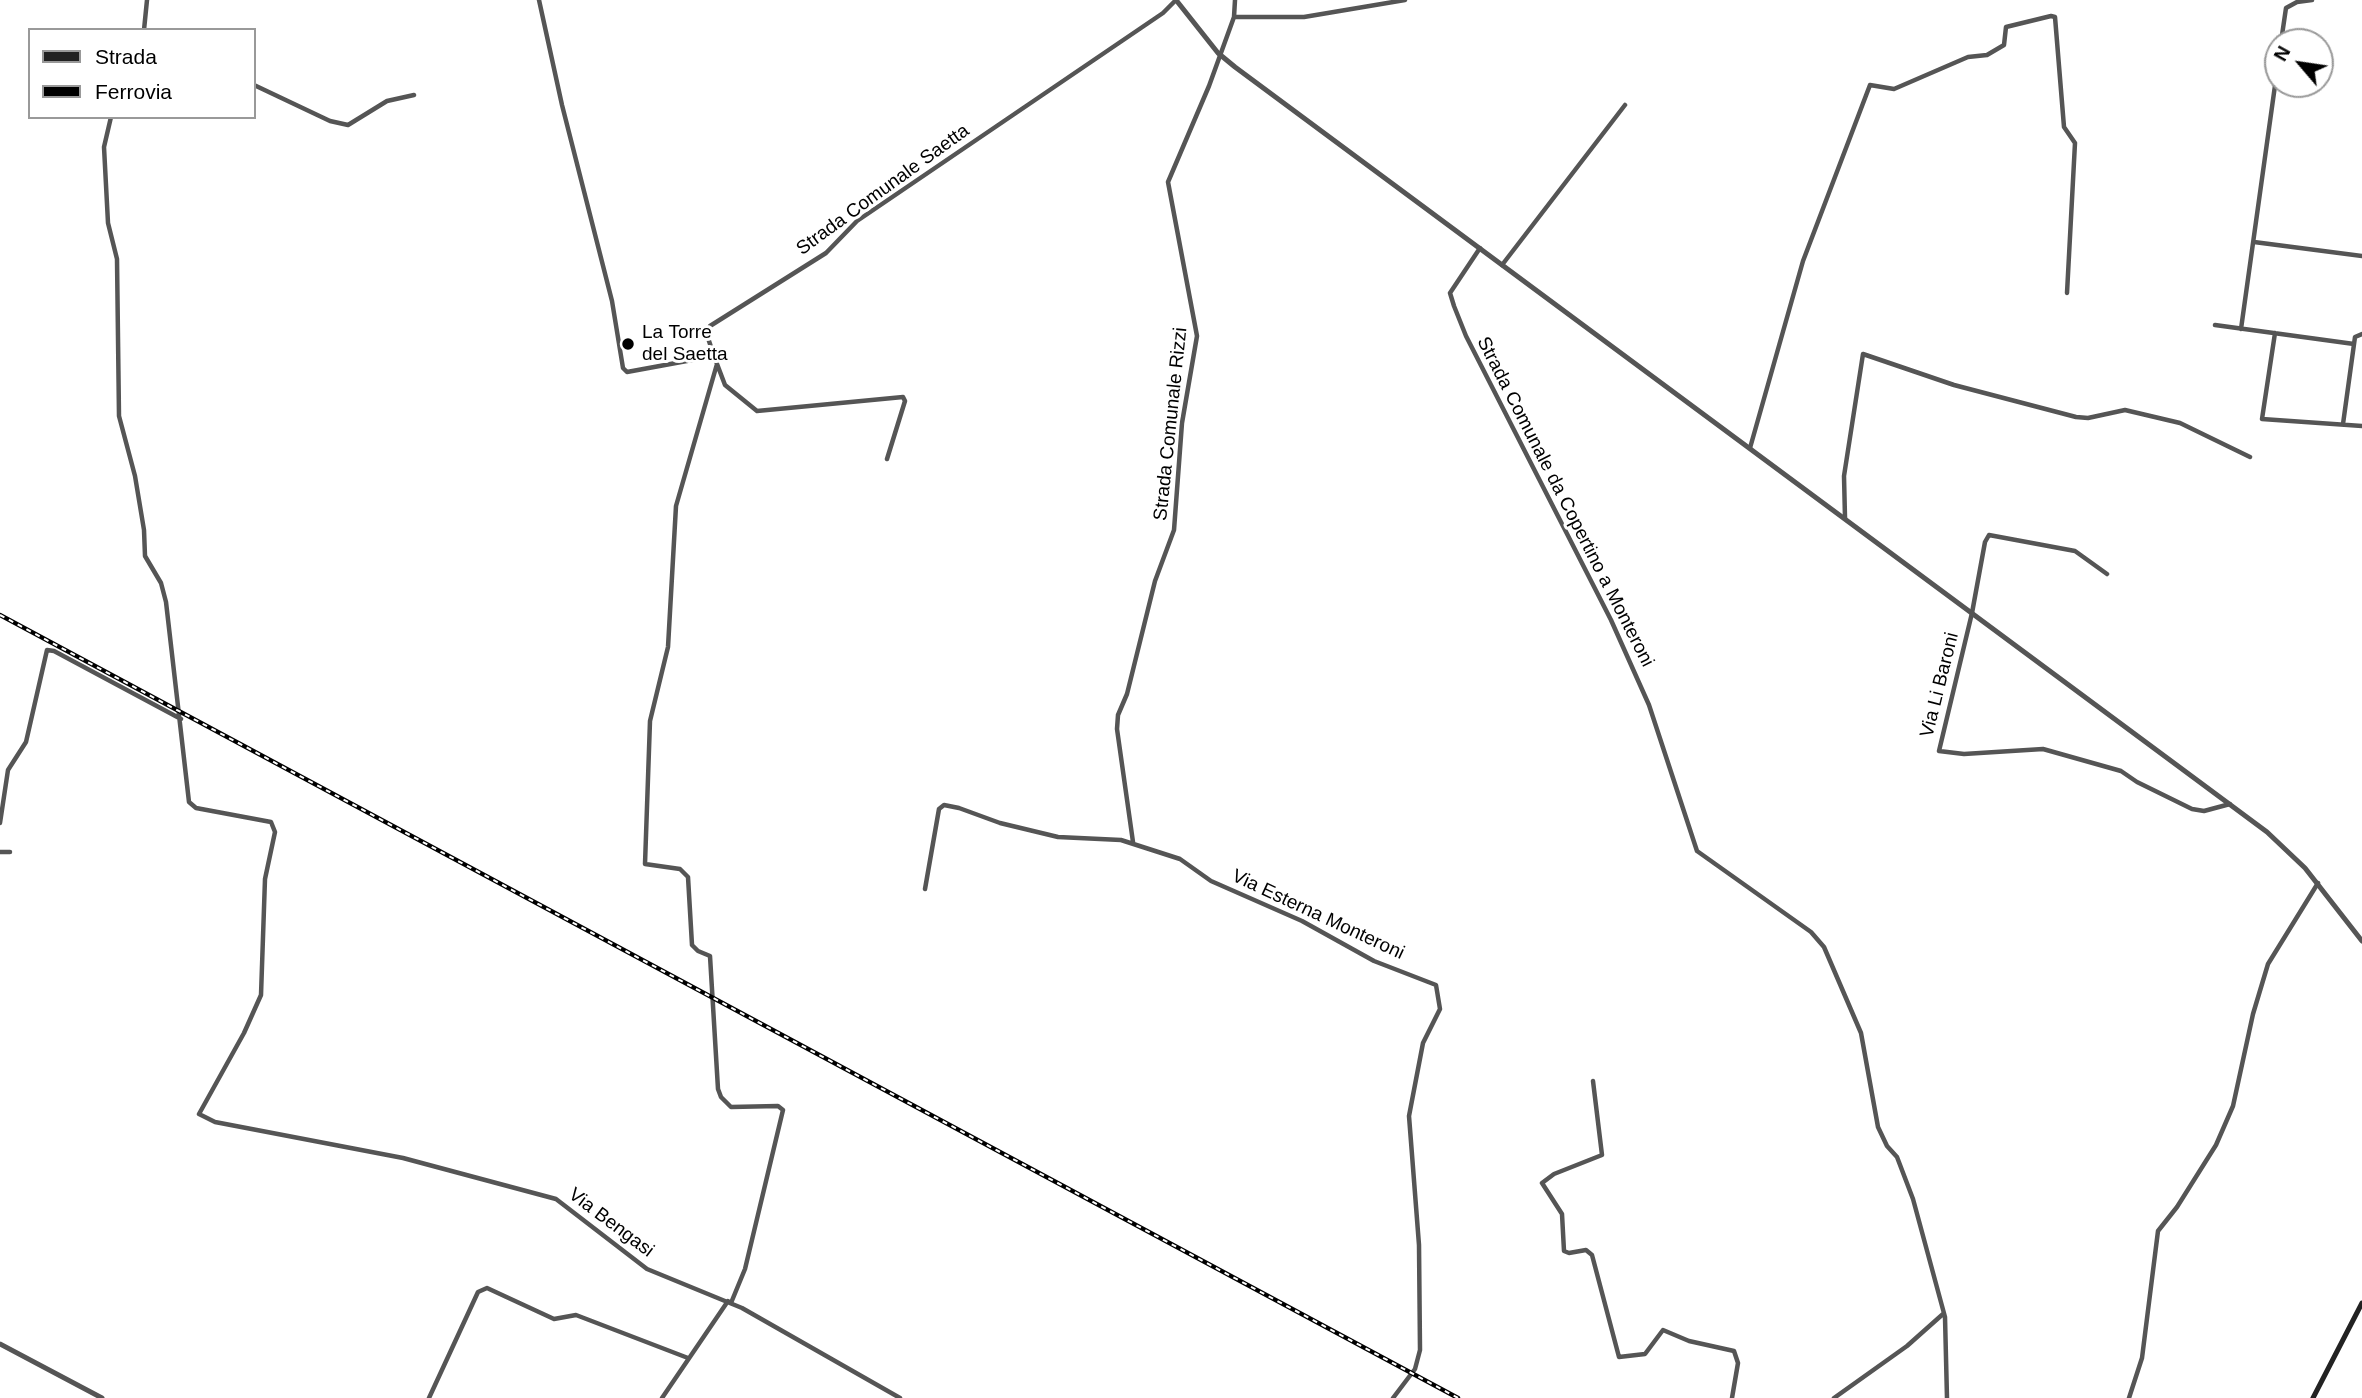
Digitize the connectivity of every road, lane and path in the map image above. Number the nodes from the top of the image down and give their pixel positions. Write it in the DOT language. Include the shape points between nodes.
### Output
graph roads {
  1 [pos="147,0"];
  2 [pos="539,0"];
  3 [pos="1176,0"];
  4 [pos="1235,0"];
  5 [pos="1405,0"];
  6 [pos="2312,0"];
  7 [pos="1234,17"];
  8 [pos="145,28"];
  9 [pos="2283,28"];
  10 [pos="1219,53"];
  11 [pos="256,86"];
  12 [pos="414,95"];
  13 [pos="2273,98"];
  14 [pos="1625,105"];
  15 [pos="111,119"];
  16 [pos="2254,242"];
  17 [pos="1480,248"];
  18 [pos="2362,256"];
  19 [pos="1503,265"];
  20 [pos="2067,293"];
  21 [pos="2215,325"];
  22 [pos="2241,329"];
  23 [pos="2275,333"];
  24 [pos="2362,334"];
  25 [pos="2354,344"];
  26 [pos="714,356"];
  27 [pos="717,364"];
  28 [pos="2343,424"];
  29 [pos="2362,426"];
  30 [pos="1750,448"];
  31 [pos="2250,457"];
  32 [pos="887,459"];
  33 [pos="1845,519"];
  34 [pos="2107,574"];
  35 [pos="1972,613"];
  36 [pos="181,719"];
  37 [pos="2231,804"];
  38 [pos="0,823"];
  39 [pos="1133,842"];
  40 [pos="0,852"];
  41 [pos="10,852"];
  42 [pos="2318,883"];
  43 [pos="925,889"];
  44 [pos="2362,941"];
  45 [pos="1593,1081"];
  46 [pos="729,1302"];
  47 [pos="2362,1303"];
  48 [pos="1944,1313"];
  49 [pos="0,1344"];
  50 [pos="688,1358"];
  51 [pos="102,1398"];
  52 [pos="429,1398"];
  53 [pos="662,1398"];
  54 [pos="900,1398"];
  55 [pos="1392,1398"];
  56 [pos="1732,1398"];
  57 [pos="1834,1398"];
  58 [pos="1947,1398"];
  59 [pos="2129,1398"];
  60 [pos="2313,1398"];
  1 -- 8 [label="street"];
  2 -- 26 [label="street" via="607,280 624,370"];
  3 -- 10 [label="street"];
  3 -- 26 [label="street, Strada Comunale Saetta" via="857,222 826,253 709,326 706,332"];
  4 -- 7 [label="street, Strada Comunale Rizzi"];
  5 -- 7 [label="street" via="1304,17"];
  6 -- 9 [label="street" via="2286,8"];
  7 -- 10 [label="street, Strada Comunale Rizzi"];
  10 -- 17 [label="street"];
  10 -- 39 [label="street, Strada Comunale Rizzi" via="1168,182 1197,336 1182,423 1174,530 1118,715"];
  11 -- 12 [label="street" via="348,125 387,101"];
  13 -- 16 [label="street"];
  14 -- 19 [label="street"];
  15 -- 36 [label="street" via="104,147 108,223 117,259 119,416 135,476 145,556 166,601"];
  16 -- 18 [label="street"];
  16 -- 22 [label="street"];
  17 -- 19 [label="street"];
  17 -- 48 [label="street, Strada Comunale da Copertino a Monteroni" via="1450,293 1466,336 1612,620 1649,705 1697,852 1811,932 1824,947 1861,1033 1878,1127 1897,1157 1913,1199"];
  19 -- 30 [label="street"];
  20 -- 30 [label="street" via="2075,143 2064,127 2056,18 2051,16 2006,27 2004,45 1987,55 1968,57 1894,89 1870,85 1803,261"];
  21 -- 22 [label="street"];
  22 -- 23 [label="street"];
  23 -- 25 [label="street"];
  23 -- 28 [label="street" via="2262,419"];
  24 -- 25 [label="street"];
  25 -- 28 [label="street"];
  26 -- 27 [label="street"];
  27 -- 32 [label="street" via="725,385 757,411 903,397"];
  27 -- 46 [label="street" via="676,506 668,647 650,721 645,864 680,869 688,877 692,945 710,956 721,1097 731,1107 778,1106 783,1110 745,1269"];
  28 -- 29 [label="street"];
  30 -- 33 [label="street"];
  31 -- 33 [label="street" via="2180,423 2129,411 2082,418 1954,385 1863,354 1843,489"];
  33 -- 35 [label="street"];
  34 -- 35 [label="street" via="2075,551 1989,536"];
  35 -- 37 [label="street"];
  35 -- 37 [label="street, Via Li Baroni" via="1939,751 2043,749 2121,771 2192,809 2204,811"];
  36 -- 38 [label="street" via="47,650 26,742 8,770"];
  36 -- 46 [label="street, Via Bengasi" via="191,806 271,822 275,832 265,879 261,995 199,1115 537,1191 556,1199 647,1269"];
  37 -- 42 [label="street" via="2280,842"];
  39 -- 43 [label="street, Via Esterna Monteroni" via="1058,837 944,805 939,809"];
  39 -- 55 [label="street, Via Esterna Monteroni" via="1180,859 1212,881 1302,921 1374,961 1436,985 1440,1009 1423,1043 1409,1116 1419,1245 1420,1350 1415,1369"];
  40 -- 41 [label="street"];
  42 -- 44 [label="street"];
  42 -- 59 [label="street" via="2268,964 2233,1106 2216,1145 2158,1231 2142,1358"];
  45 -- 56 [label="street" via="1601,1155 1542,1183 1562,1213 1564,1251 1586,1250 1592,1255 1619,1357 1645,1354 1662,1330 1734,1352 1738,1363"];
  46 -- 50 [label="street"];
  46 -- 54 [label="street, Via Bengasi"];
  47 -- 60 [label="main road"];
  48 -- 57 [label="street"];
  48 -- 58 [label="street, Strada Comunale da Copertino a Monteroni"];
  49 -- 51 [label="street"];
  50 -- 52 [label="street" via="576,1315 554,1319 487,1288 478,1293"];
  50 -- 53 [label="street"];
}
